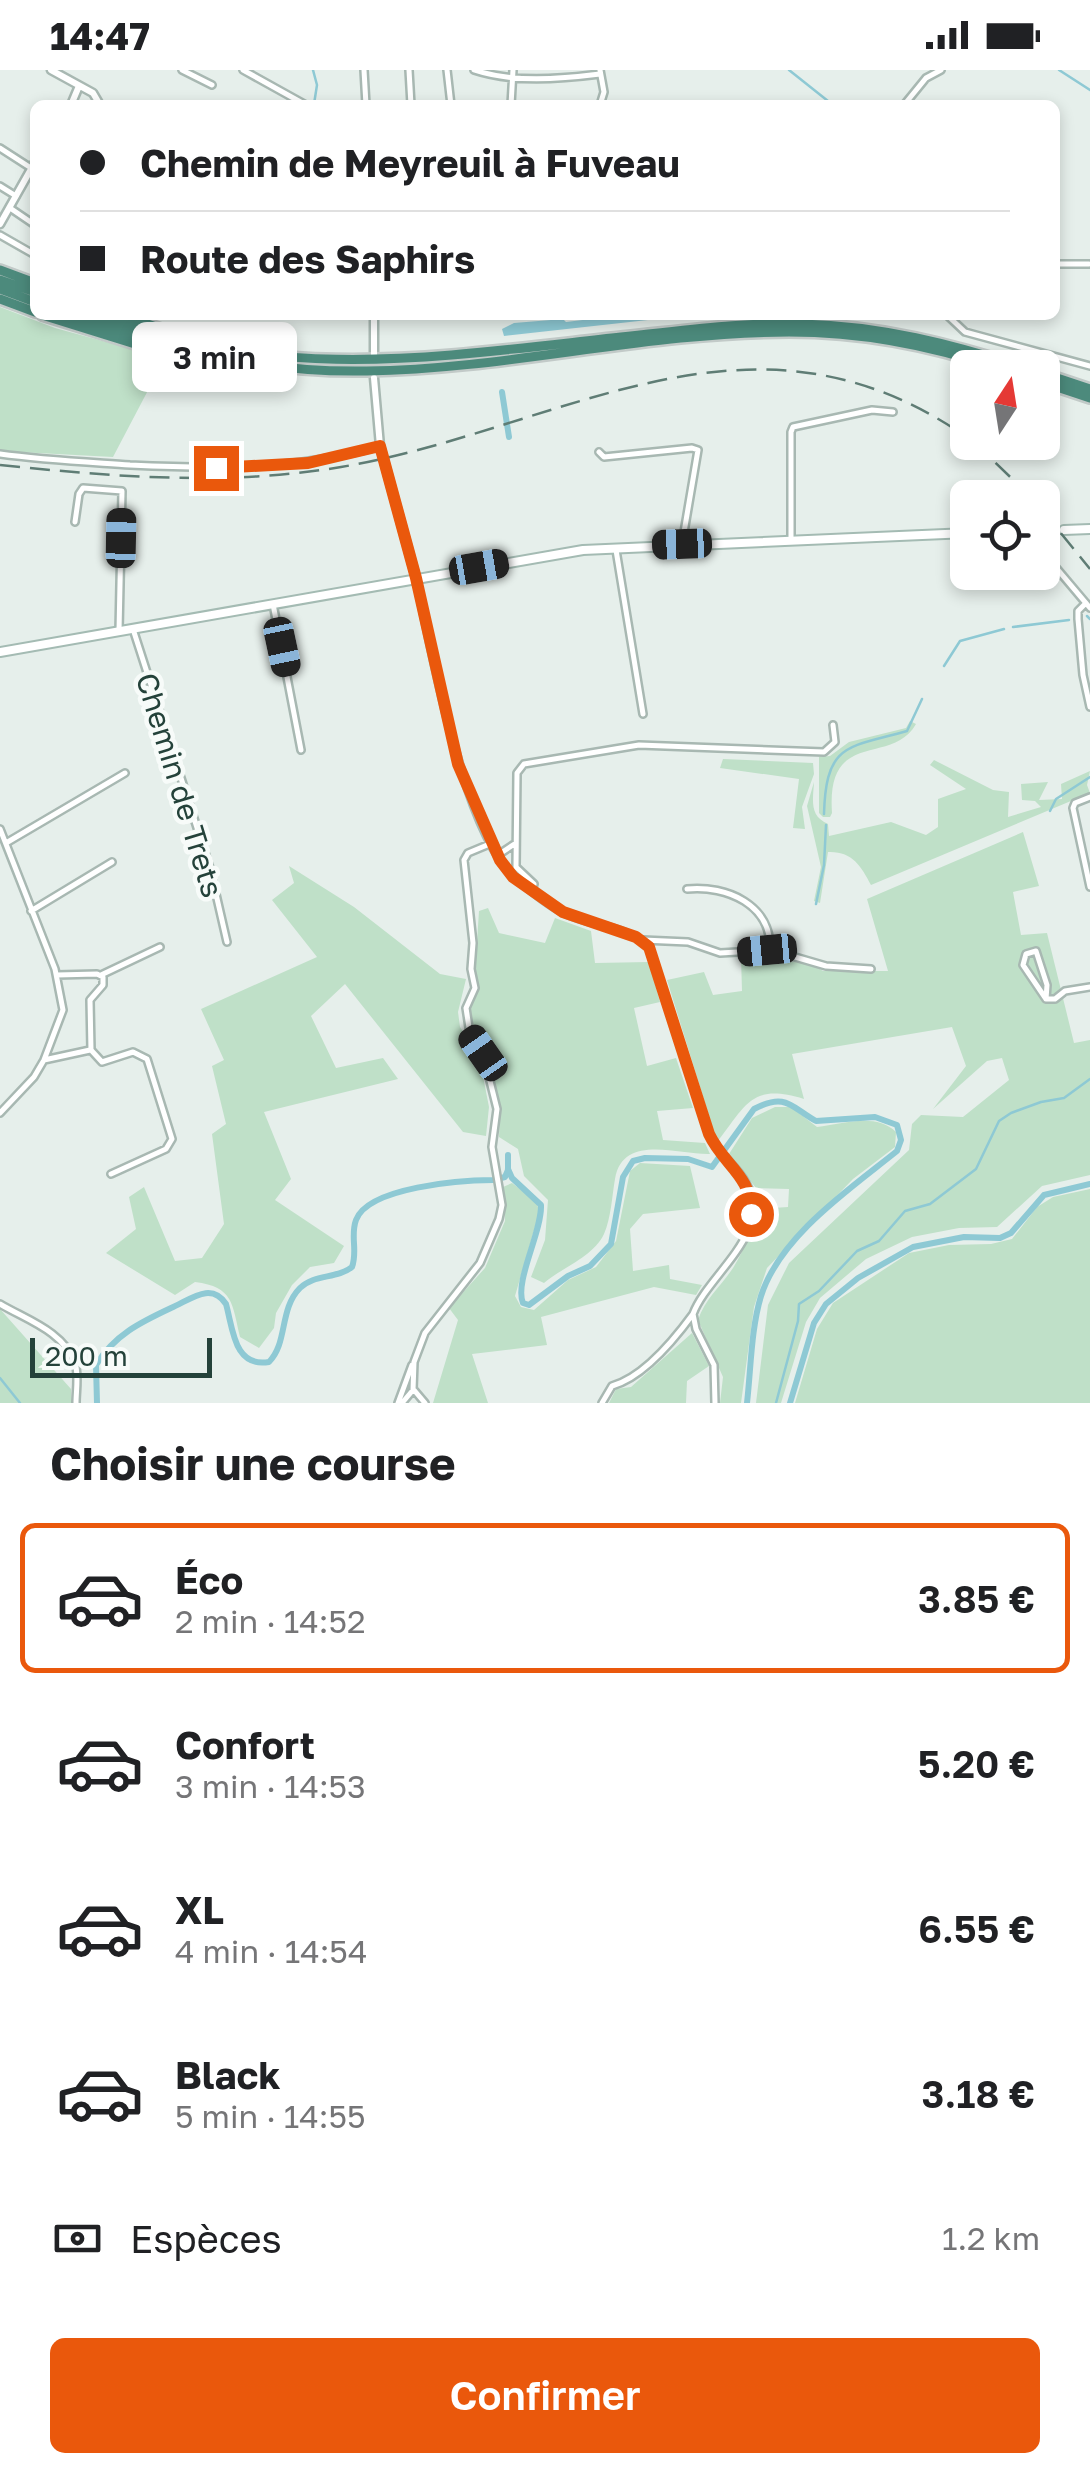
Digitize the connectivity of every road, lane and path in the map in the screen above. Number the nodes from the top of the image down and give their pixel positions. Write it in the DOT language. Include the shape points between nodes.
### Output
graph roads {
  1 [pos="51,70"];
  2 [pos="182,70"];
  3 [pos="242,70"];
  4 [pos="364,70"];
  5 [pos="409,70"];
  6 [pos="447,70"];
  7 [pos="474,70"];
  8 [pos="941,70"];
  9 [pos="61,72"];
  10 [pos="600,72"];
  11 [pos="512,73"];
  12 [pos="212,85"];
  13 [pos="79,86"];
  14 [pos="73,100"];
  15 [pos="98,100"];
  16 [pos="297,100"];
  17 [pos="366,100"];
  18 [pos="411,100"];
  19 [pos="450,100"];
  20 [pos="511,100"];
  21 [pos="602,100"];
  22 [pos="910,100"];
  23 [pos="0,148"];
  24 [pos="30,167"];
  25 [pos="30,174"];
  26 [pos="0,186"];
  27 [pos="16,196"];
  28 [pos="10,208"];
  29 [pos="30,222"];
  30 [pos="0,224"];
  31 [pos="0,235"];
  32 [pos="30,252"];
  33 [pos="1060,264"];
  34 [pos="1089,264"];
  35 [pos="0,270"];
  36 [pos="0,280"];
  37 [pos="30,281"];
  38 [pos="0,288"];
  39 [pos="30,290"];
  40 [pos="0,299"];
  41 [pos="30,300"];
  42 [pos="30,310"];
  43 [pos="58,320"];
  44 [pos="86,320"];
  45 [pos="112,320"];
  46 [pos="135,320"];
  47 [pos="374,320"];
  48 [pos="952,320"];
  49 [pos="971,350"];
  50 [pos="950,352"];
  51 [pos="374,354"];
  52 [pos="226,355"];
  53 [pos="1090,366"];
  54 [pos="374,378"];
  55 [pos="1060,379"];
  56 [pos="1060,388"];
  57 [pos="1090,389"];
  58 [pos="1090,399"];
  59 [pos="893,412"];
  60 [pos="380,446"];
  61 [pos="599,452"];
  62 [pos="0,454"];
  63 [pos="76,522"];
  64 [pos="1090,529"];
  65 [pos="1060,530"];
  66 [pos="950,534"];
  67 [pos="791,540"];
  68 [pos="682,544"];
  69 [pos="615,547"];
  70 [pos="1060,573"];
  71 [pos="416,578"];
  72 [pos="274,604"];
  73 [pos="1088,606"];
  74 [pos="134,629"];
  75 [pos="119,631"];
  76 [pos="0,652"];
  77 [pos="1090,706"];
  78 [pos="643,714"];
  79 [pos="833,725"];
  80 [pos="301,750"];
  81 [pos="125,773"];
  82 [pos="1090,798"];
  83 [pos="0,829"];
  84 [pos="492,843"];
  85 [pos="516,843"];
  86 [pos="6,844"];
  87 [pos="498,855"];
  88 [pos="112,862"];
  89 [pos="1090,887"];
  90 [pos="688,889"];
  91 [pos="532,891"];
  92 [pos="31,912"];
  93 [pos="640,940"];
  94 [pos="227,942"];
  95 [pos="160,947"];
  96 [pos="770,950"];
  97 [pos="871,969"];
  98 [pos="57,975"];
  99 [pos="101,975"];
  100 [pos="1090,987"];
  101 [pos="1046,999"];
  102 [pos="91,1050"];
  103 [pos="44,1060"];
  104 [pos="0,1113"];
  105 [pos="111,1174"];
  106 [pos="0,1304"];
  107 [pos="694,1314"];
  108 [pos="414,1362"];
  109 [pos="413,1390"];
  110 [pos="76,1403"];
  111 [pos="400,1403"];
  112 [pos="425,1403"];
  113 [pos="602,1403"];
  114 [pos="715,1403"];
  1 -- 9 [label="street"];
  2 -- 12 [label="street"];
  3 -- 16 [label="street"];
  4 -- 17 [label="street"];
  5 -- 18 [label="street"];
  6 -- 19 [label="street"];
  7 -- 11 [label="street"];
  8 -- 22 [label="street"];
  9 -- 13 [label="street"];
  10 -- 11 [label="street" via="572,79"];
  10 -- 21 [label="street"];
  11 -- 20 [label="street"];
  13 -- 14 [label="street"];
  13 -- 15 [label="street"];
  23 -- 24 [label="street"];
  25 -- 27 [label="street"];
  26 -- 27 [label="street"];
  27 -- 28 [label="street"];
  28 -- 29 [label="street"];
  28 -- 30 [label="street"];
  31 -- 32 [label="street"];
  33 -- 34 [label="street"];
  35 -- 37 [label="highway"];
  36 -- 39 [label="highway"];
  38 -- 41 [label="highway"];
  40 -- 42 [label="highway"];
  43 -- 52 [label="highway" via="160,351"];
  44 -- 52 [label="highway" via="152,343"];
  45 -- 52 [label="highway"];
  46 -- 52 [label="highway"];
  47 -- 51 [label="street"];
  48 -- 53 [label="street" via="965,332"];
  49 -- 52 [label="highway" via="864,328 799,324 415,360"];
  50 -- 52 [label="highway" via="791,332 368,371 295,369"];
  54 -- 60 [label="street"];
  55 -- 57 [label="highway"];
  56 -- 58 [label="highway"];
  59 -- 67 [label="street" via="793,427"];
  60 -- 62 [label="street" via="262,468"];
  60 -- 71 [label="street"];
  61 -- 68 [label="street" via="604,457 698,450"];
  63 -- 75 [label="street" via="83,488 122,491"];
  64 -- 65 [label="main road"];
  66 -- 67 [label="main road"];
  67 -- 68 [label="main road"];
  68 -- 69 [label="main road"];
  69 -- 71 [label="main road"];
  69 -- 78 [label="street"];
  70 -- 73 [label="street"];
  71 -- 72 [label="main road"];
  71 -- 84 [label="street" via="458,764"];
  72 -- 74 [label="main road"];
  72 -- 80 [label="street"];
  73 -- 77 [label="street" via="1078,619"];
  74 -- 75 [label="main road"];
  74 -- 94 [label="street, Chemin de Trets" via="214,878"];
  75 -- 76 [label="main road"];
  79 -- 85 [label="street" via="835,742 824,752 638,744 524,764"];
  81 -- 86 [label="street"];
  82 -- 89 [label="street" via="1073,808"];
  83 -- 86 [label="street"];
  84 -- 87 [label="street"];
  84 -- 108 [label="street" via="464,860 475,988 466,1008 497,1109 492,1147 500,1219 486,1253 426,1333"];
  85 -- 87 [label="street"];
  85 -- 91 [label="street" via="517,869 532,882"];
  86 -- 92 [label="street"];
  87 -- 91 [label="street"];
  88 -- 92 [label="street"];
  90 -- 96 [label="street" via="716,890 757,909 768,924"];
  91 -- 93 [label="street" via="563,912"];
  92 -- 98 [label="street"];
  93 -- 96 [label="street" via="688,942 720,953"];
  93 -- 107 [label="street" via="656,965 716,1151 750,1192 748,1226 738,1249"];
  95 -- 99 [label="street"];
  96 -- 97 [label="street"];
  98 -- 99 [label="street"];
  98 -- 103 [label="street" via="63,1010"];
  99 -- 102 [label="street" via="103,985 90,1000"];
  100 -- 101 [label="street"];
  101 -- 101 [label="street" via="1040,956 1029,952 1024,968"];
  102 -- 103 [label="street"];
  102 -- 105 [label="street" via="102,1062 134,1052 147,1060 172,1139 166,1149"];
  103 -- 104 [label="street"];
  106 -- 110 [label="street" via="66,1348 76,1365"];
  107 -- 113 [label="street" via="628,1382 612,1386"];
  107 -- 114 [label="street" via="714,1366"];
  108 -- 109 [label="street"];
  108 -- 111 [label="street"];
  109 -- 111 [label="street"];
  109 -- 112 [label="street"];
}
